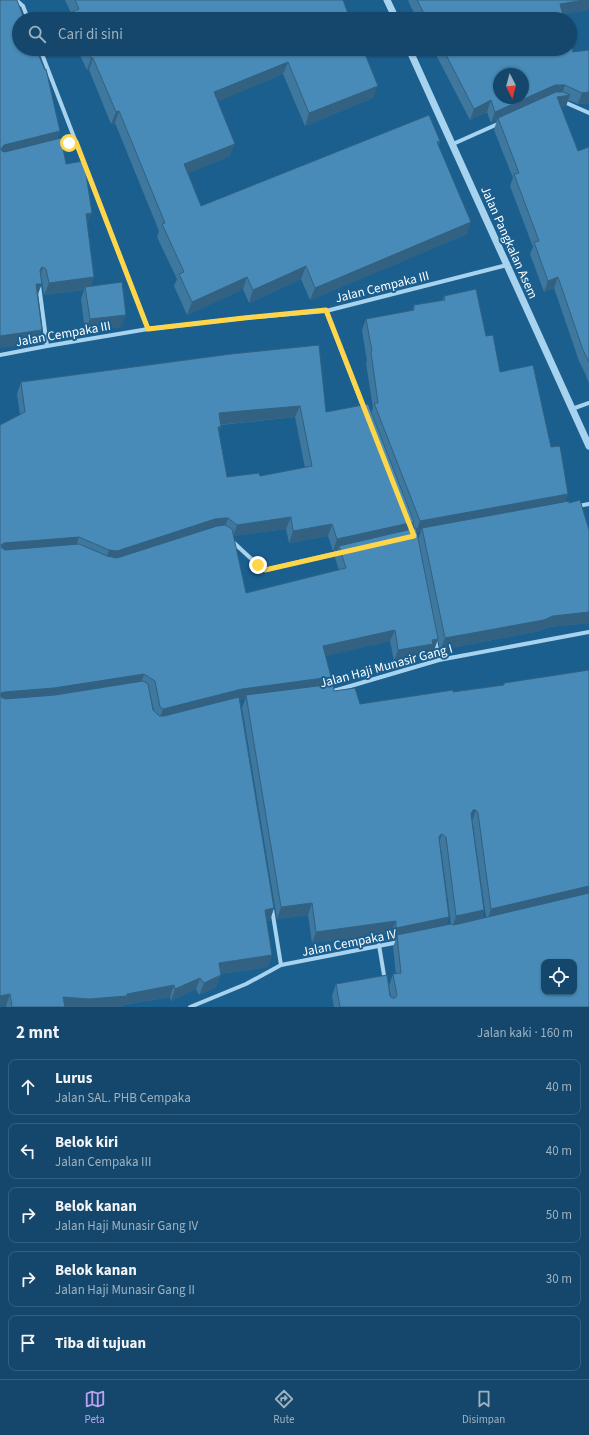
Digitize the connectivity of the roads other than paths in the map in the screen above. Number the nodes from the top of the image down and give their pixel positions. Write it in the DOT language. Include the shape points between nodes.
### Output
graph roads {
  1 [pos="16,0"];
  2 [pos="387,0"];
  3 [pos="25,12"];
  4 [pos="393,12"];
  5 [pos="43,56"];
  6 [pos="412,56"];
  7 [pos="555,100"];
  8 [pos="589,113"];
  9 [pos="502,122"];
  10 [pos="76,142"];
  11 [pos="453,144"];
  12 [pos="53,147"];
  13 [pos="507,265"];
  14 [pos="39,283"];
  15 [pos="326,310"];
  16 [pos="148,329"];
  17 [pos="46,346"];
  18 [pos="0,355"];
  19 [pos="589,402"];
  20 [pos="572,409"];
  21 [pos="366,412"];
  22 [pos="589,446"];
  23 [pos="589,504"];
  24 [pos="574,507"];
  25 [pos="228,537"];
  26 [pos="346,551"];
  27 [pos="589,632"];
  28 [pos="434,636"];
  29 [pos="439,660"];
  30 [pos="322,693"];
  31 [pos="271,907"];
  32 [pos="402,941"];
  33 [pos="379,945"];
  34 [pos="281,965"];
  35 [pos="385,984"];
  36 [pos="190,1007"];
  1 -- 3 [label="street"];
  2 -- 4 [label="street"];
  5 -- 10 [label="street"];
  6 -- 11 [label="street, Jalan Pangkalan Asem"];
  7 -- 8 [label="street"];
  9 -- 11 [label="street"];
  10 -- 12 [label="street"];
  10 -- 16 [label="street"];
  11 -- 13 [label="street, Jalan Pangkalan Asem"];
  13 -- 15 [label="street, Jalan Cempaka III"];
  13 -- 20 [label="street, Jalan Pangkalan Asem"];
  14 -- 17 [label="street"];
  15 -- 16 [label="street, Jalan Cempaka III"];
  15 -- 21 [label="street"];
  16 -- 17 [label="street, Jalan Cempaka III"];
  17 -- 18 [label="street, Jalan Cempaka III"];
  19 -- 20 [label="street"];
  20 -- 22 [label="street, Jalan Pangkalan Asem"];
  23 -- 24 [label="street"];
  25 -- 26 [label="street" via="265,570"];
  27 -- 29 [label="street, Jalan Haji Munasir Gang I"];
  28 -- 29 [label="street"];
  29 -- 30 [label="street, Jalan Haji Munasir Gang I"];
  31 -- 34 [label="street"];
  32 -- 33 [label="street, Jalan Cempaka IV"];
  33 -- 34 [label="street, Jalan Cempaka IV"];
  33 -- 35 [label="street"];
  34 -- 36 [label="street, Jalan Cempaka IV" via="246,984"];
}
